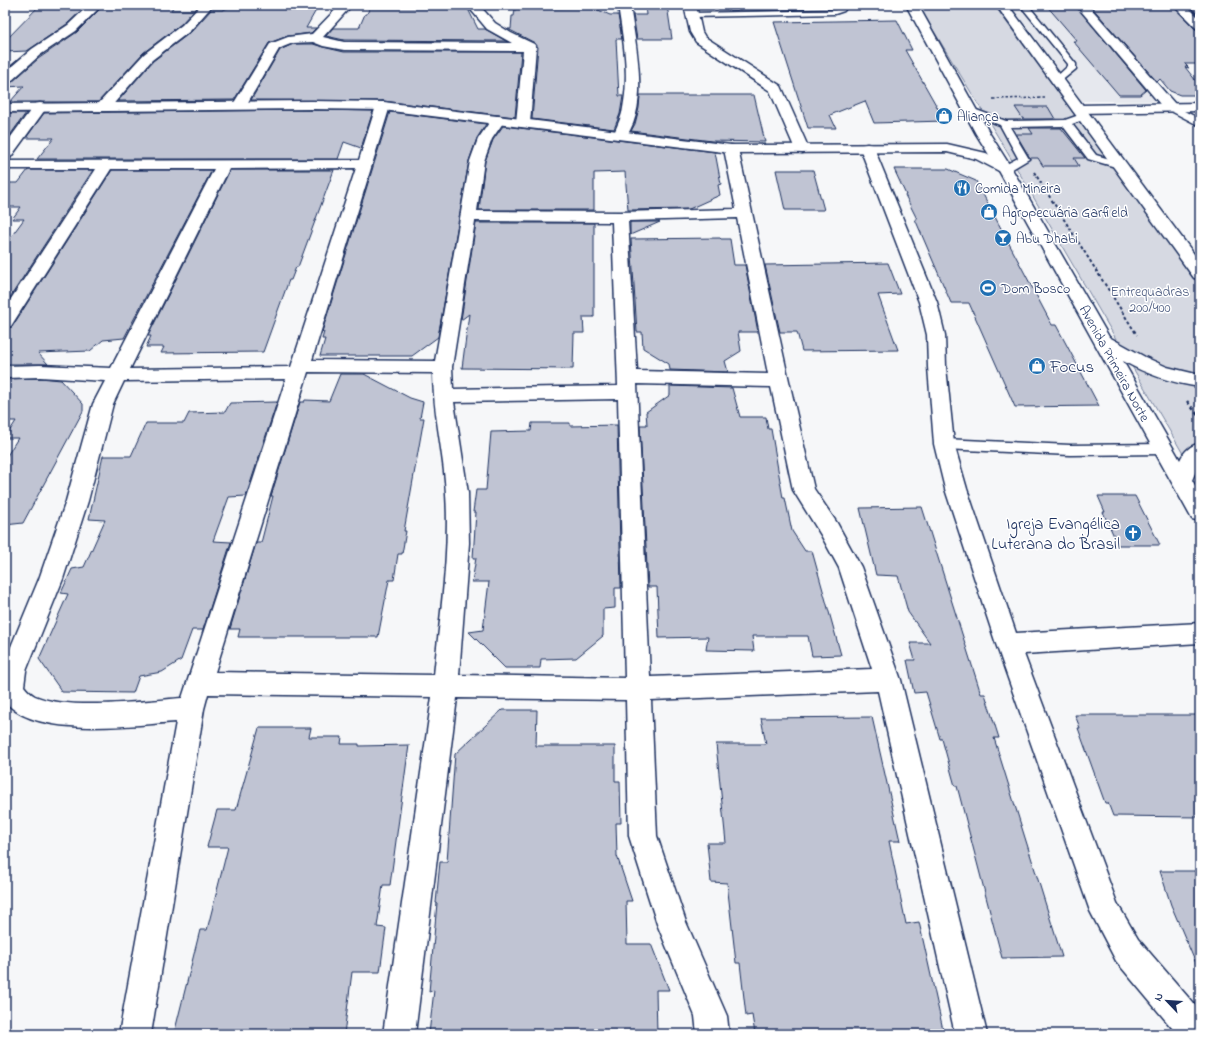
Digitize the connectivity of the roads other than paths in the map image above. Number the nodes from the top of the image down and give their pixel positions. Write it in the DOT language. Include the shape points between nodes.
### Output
graph roads {
  1 [pos="96,5"];
  2 [pos="207,5"];
  3 [pos="346,5"];
  4 [pos="473,5"];
  5 [pos="624,5"];
  6 [pos="844,5"];
  7 [pos="912,5"];
  8 [pos="1002,5"];
  9 [pos="1024,5"];
  10 [pos="1082,5"];
  11 [pos="1179,5"];
  12 [pos="690,10"];
  13 [pos="1200,25"];
  14 [pos="315,38"];
  15 [pos="530,47"];
  16 [pos="5,79"];
  17 [pos="1057,80"];
  18 [pos="104,106"];
  19 [pos="239,106"];
  20 [pos="383,106"];
  21 [pos="40,107"];
  22 [pos="1170,107"];
  23 [pos="1200,107"];
  24 [pos="5,108"];
  25 [pos="971,111"];
  26 [pos="1082,112"];
  27 [pos="498,120"];
  28 [pos="523,123"];
  29 [pos="1066,123"];
  30 [pos="1200,123"];
  31 [pos="1004,124"];
  32 [pos="621,134"];
  33 [pos="983,134"];
  34 [pos="867,148"];
  35 [pos="947,148"];
  36 [pos="731,149"];
  37 [pos="802,149"];
  38 [pos="5,155"];
  39 [pos="107,164"];
  40 [pos="224,164"];
  41 [pos="364,164"];
  42 [pos="5,165"];
  43 [pos="1119,165"];
  44 [pos="1004,169"];
  45 [pos="744,213"];
  46 [pos="468,216"];
  47 [pos="620,217"];
  48 [pos="1200,274"];
  49 [pos="5,322"];
  50 [pos="1103,340"];
  51 [pos="443,367"];
  52 [pos="301,370"];
  53 [pos="5,372"];
  54 [pos="117,375"];
  55 [pos="779,381"];
  56 [pos="1200,381"];
  57 [pos="628,385"];
  58 [pos="443,396"];
  59 [pos="944,444"];
  60 [pos="1163,449"];
  61 [pos="1200,450"];
  62 [pos="1181,480"];
  63 [pos="1200,513"];
  64 [pos="1200,633"];
  65 [pos="1008,644"];
  66 [pos="888,680"];
  67 [pos="199,683"];
  68 [pos="446,686"];
  69 [pos="638,689"];
  70 [pos="192,709"];
  71 [pos="135,1034"];
  72 [pos="399,1034"];
  73 [pos="712,1034"];
  74 [pos="971,1034"];
  75 [pos="1198,1034"];
  1 -- 16 [label="street" via="72,28 36,52"];
  2 -- 18 [label="street" via="186,28 148,57"];
  3 -- 14 [label="street"];
  4 -- 15 [label="street" via="491,26"];
  5 -- 32 [label="street" via="631,82 630,107"];
  6 -- 12 [label="lane" via="839,12"];
  7 -- 25 [label="street, Avenida Primeira Norte"];
  8 -- 17 [label="street"];
  9 -- 17 [label="lane" via="1074,67"];
  10 -- 22 [label="street"];
  11 -- 13 [label="street"];
  12 -- 37 [label="street" via="700,39 776,90"];
  14 -- 15 [label="street" via="344,46"];
  14 -- 19 [label="street" via="288,40 274,47"];
  15 -- 28 [label="street"];
  17 -- 26 [label="street"];
  18 -- 19 [label="street"];
  18 -- 21 [label="street"];
  19 -- 20 [label="street"];
  20 -- 27 [label="street"];
  20 -- 41 [label="street"];
  21 -- 24 [label="street"];
  21 -- 38 [label="street"];
  22 -- 23 [label="street"];
  22 -- 26 [label="street"];
  22 -- 30 [label="lane"];
  25 -- 31 [label="lane"];
  25 -- 33 [label="street, Avenida Primeira Norte"];
  26 -- 29 [label="lane"];
  26 -- 43 [label="street"];
  27 -- 28 [label="street"];
  27 -- 46 [label="street" via="485,138 477,161"];
  28 -- 32 [label="street"];
  29 -- 31 [label="lane"];
  29 -- 43 [label="lane" via="1092,157"];
  31 -- 44 [label="lane" via="1024,159"];
  32 -- 36 [label="street"];
  33 -- 35 [label="street" via="967,143"];
  33 -- 44 [label="street, Avenida Primeira Norte"];
  34 -- 35 [label="street"];
  34 -- 37 [label="street"];
  34 -- 59 [label="street" via="928,302 936,335"];
  35 -- 44 [label="street" via="974,154"];
  36 -- 37 [label="street"];
  36 -- 45 [label="street"];
  39 -- 40 [label="street"];
  39 -- 42 [label="street"];
  39 -- 49 [label="street"];
  40 -- 41 [label="street"];
  40 -- 54 [label="street"];
  41 -- 52 [label="street"];
  43 -- 48 [label="street"];
  44 -- 50 [label="street, Avenida Primeira Norte"];
  45 -- 47 [label="street"];
  45 -- 55 [label="street"];
  46 -- 47 [label="street"];
  46 -- 51 [label="street"];
  47 -- 57 [label="street"];
  50 -- 56 [label="street" via="1162,373"];
  50 -- 60 [label="street, Avenida Primeira Norte"];
  51 -- 52 [label="street"];
  51 -- 58 [label="street"];
  52 -- 54 [label="street"];
  52 -- 67 [label="street"];
  53 -- 54 [label="street"];
  54 -- 70 [label="street" via="103,404 77,501 51,579 13,670 11,688 18,698 30,706 54,712 90,716"];
  55 -- 57 [label="street"];
  55 -- 66 [label="street" via="804,490 850,567"];
  57 -- 58 [label="street"];
  57 -- 69 [label="street"];
  58 -- 68 [label="street" via="457,493 458,543"];
  59 -- 60 [label="lane" via="1070,450"];
  59 -- 65 [label="street" via="956,489"];
  60 -- 62 [label="street, Avenida Primeira Norte"];
  61 -- 62 [label="street" via="1193,455"];
  62 -- 63 [label="street, Avenida Primeira Norte"];
  64 -- 65 [label="street"];
  65 -- 75 [label="street" via="1105,911 1127,950"];
  66 -- 69 [label="street"];
  66 -- 74 [label="street"];
  67 -- 68 [label="street"];
  67 -- 70 [label="street"];
  68 -- 69 [label="street"];
  68 -- 72 [label="street"];
  69 -- 73 [label="street" via="643,836 672,924 711,1016"];
  70 -- 71 [label="street"];
}
